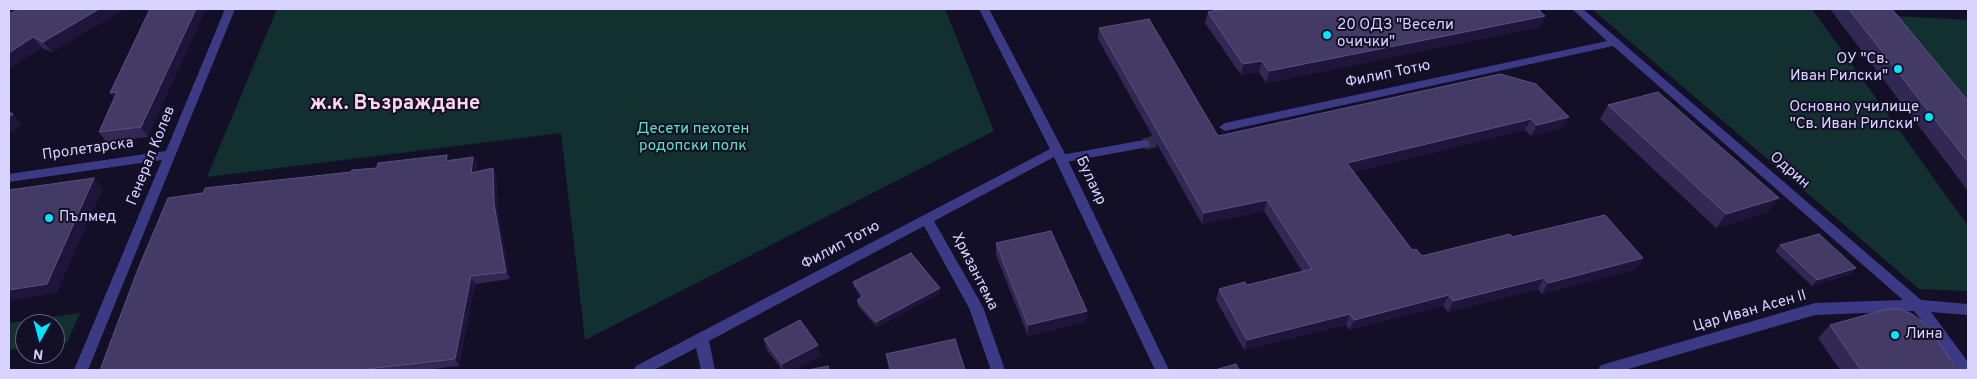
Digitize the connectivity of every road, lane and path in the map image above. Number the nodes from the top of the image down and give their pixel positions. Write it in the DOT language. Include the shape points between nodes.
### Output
graph roads {
  1 [pos="230,9"];
  2 [pos="984,9"];
  3 [pos="1577,9"];
  4 [pos="1616,42"];
  5 [pos="1225,127"];
  6 [pos="1144,144"];
  7 [pos="171,154"];
  8 [pos="1059,155"];
  9 [pos="9,178"];
  10 [pos="927,219"];
  11 [pos="1918,305"];
  12 [pos="1968,309"];
  13 [pos="701,339"];
  14 [pos="81,370"];
  15 [pos="641,370"];
  16 [pos="708,370"];
  17 [pos="998,370"];
  18 [pos="1162,370"];
  19 [pos="1605,370"];
  20 [pos="1966,370"];
  1 -- 7 [label="street, Генерал Колев"];
  2 -- 8 [label="street, Булаир"];
  3 -- 4 [label="street, Одрин"];
  4 -- 5 [label="street, Филип Тотю"];
  4 -- 11 [label="street, Одрин"];
  6 -- 8 [label="street, Филип Тотю"];
  7 -- 9 [label="street, Пролетарска"];
  7 -- 14 [label="street, Генерал Колев"];
  8 -- 10 [label="street, Филип Тотю"];
  8 -- 18 [label="street, Булаир"];
  10 -- 13 [label="street, Филип Тотю"];
  10 -- 17 [label="street, Хризантема" via="976,307"];
  11 -- 12 [label="street, Цар Иван Асен II"];
  11 -- 19 [label="street, Цар Иван Асен II" via="1816,309"];
  11 -- 20 [label="street, Одрин"];
  13 -- 15 [label="street, Филип Тотю"];
  13 -- 16 [label="street"];
}
